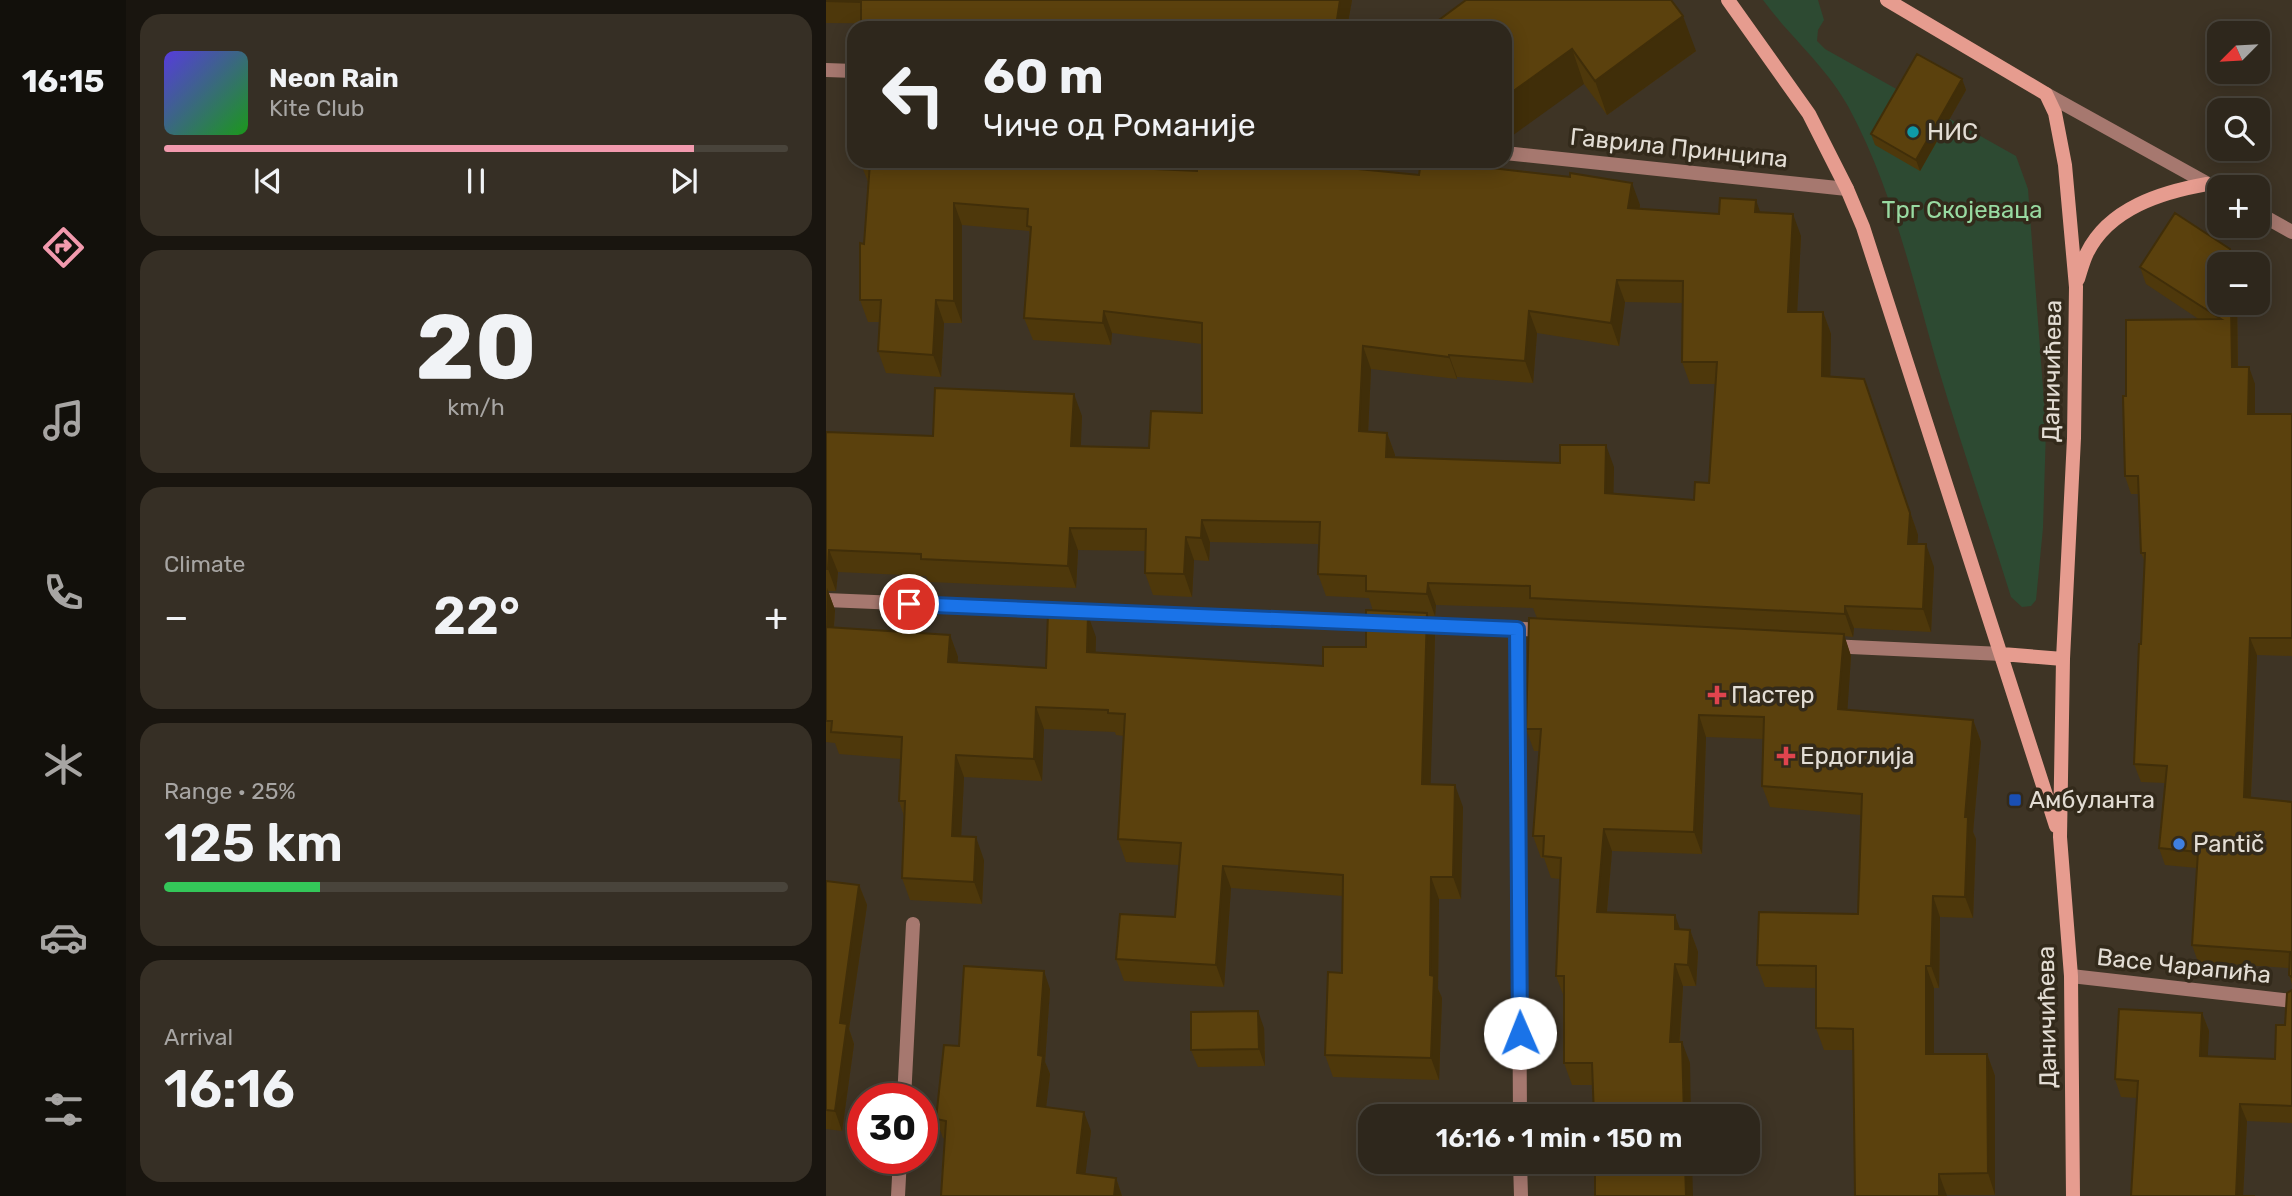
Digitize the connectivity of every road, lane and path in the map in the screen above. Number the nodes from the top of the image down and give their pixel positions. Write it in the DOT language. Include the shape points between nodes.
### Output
graph roads {
  1 [pos="1728,0"];
  2 [pos="1735,0"];
  3 [pos="1887,0"];
  4 [pos="1741,18"];
  5 [pos="826,70"];
  6 [pos="847,71"];
  7 [pos="2046,94"];
  8 [pos="1512,154"];
  9 [pos="2207,184"];
  10 [pos="2207,188"];
  11 [pos="1847,189"];
  12 [pos="2270,219"];
  13 [pos="2292,232"];
  14 [pos="2076,287"];
  15 [pos="826,600"];
  16 [pos="1517,629"];
  17 [pos="1558,631"];
  18 [pos="1818,645"];
  19 [pos="2002,654"];
  20 [pos="2063,659"];
  21 [pos="2060,837"];
  22 [pos="913,924"];
  23 [pos="2071,976"];
  24 [pos="2292,1001"];
  25 [pos="905,1083"];
  26 [pos="1520,1104"];
  27 [pos="899,1174"];
  28 [pos="1520,1174"];
  29 [pos="898,1196"];
  30 [pos="1521,1196"];
  31 [pos="2073,1196"];
  1 -- 4 [label="street, Даничићева"];
  2 -- 4 [label="street"];
  3 -- 7 [label="street"];
  4 -- 11 [label="street, Даничићева" via="1809,114"];
  5 -- 6 [label="street"];
  7 -- 9 [label="street"];
  7 -- 14 [label="street, Даничићева" via="2055,113 2066,165"];
  8 -- 11 [label="street, Гаврила Принципа"];
  10 -- 14 [label="street" via="2166,192 2110,222 2086,253"];
  11 -- 19 [label="street, Даничићева" via="1879,271"];
  12 -- 13 [label="street"];
  14 -- 20 [label="street, Даничићева"];
  15 -- 16 [label="street"];
  16 -- 17 [label="street"];
  16 -- 26 [label="street"];
  18 -- 19 [label="street"];
  19 -- 20 [label="street"];
  19 -- 21 [label="street, Даничићева"];
  20 -- 21 [label="street, Даничићева"];
  21 -- 23 [label="street, Даничићева"];
  22 -- 25 [label="street"];
  23 -- 24 [label="street, Васе Чарапића"];
  23 -- 31 [label="street, Даничићева"];
  27 -- 29 [label="street"];
  28 -- 30 [label="street"];
}
